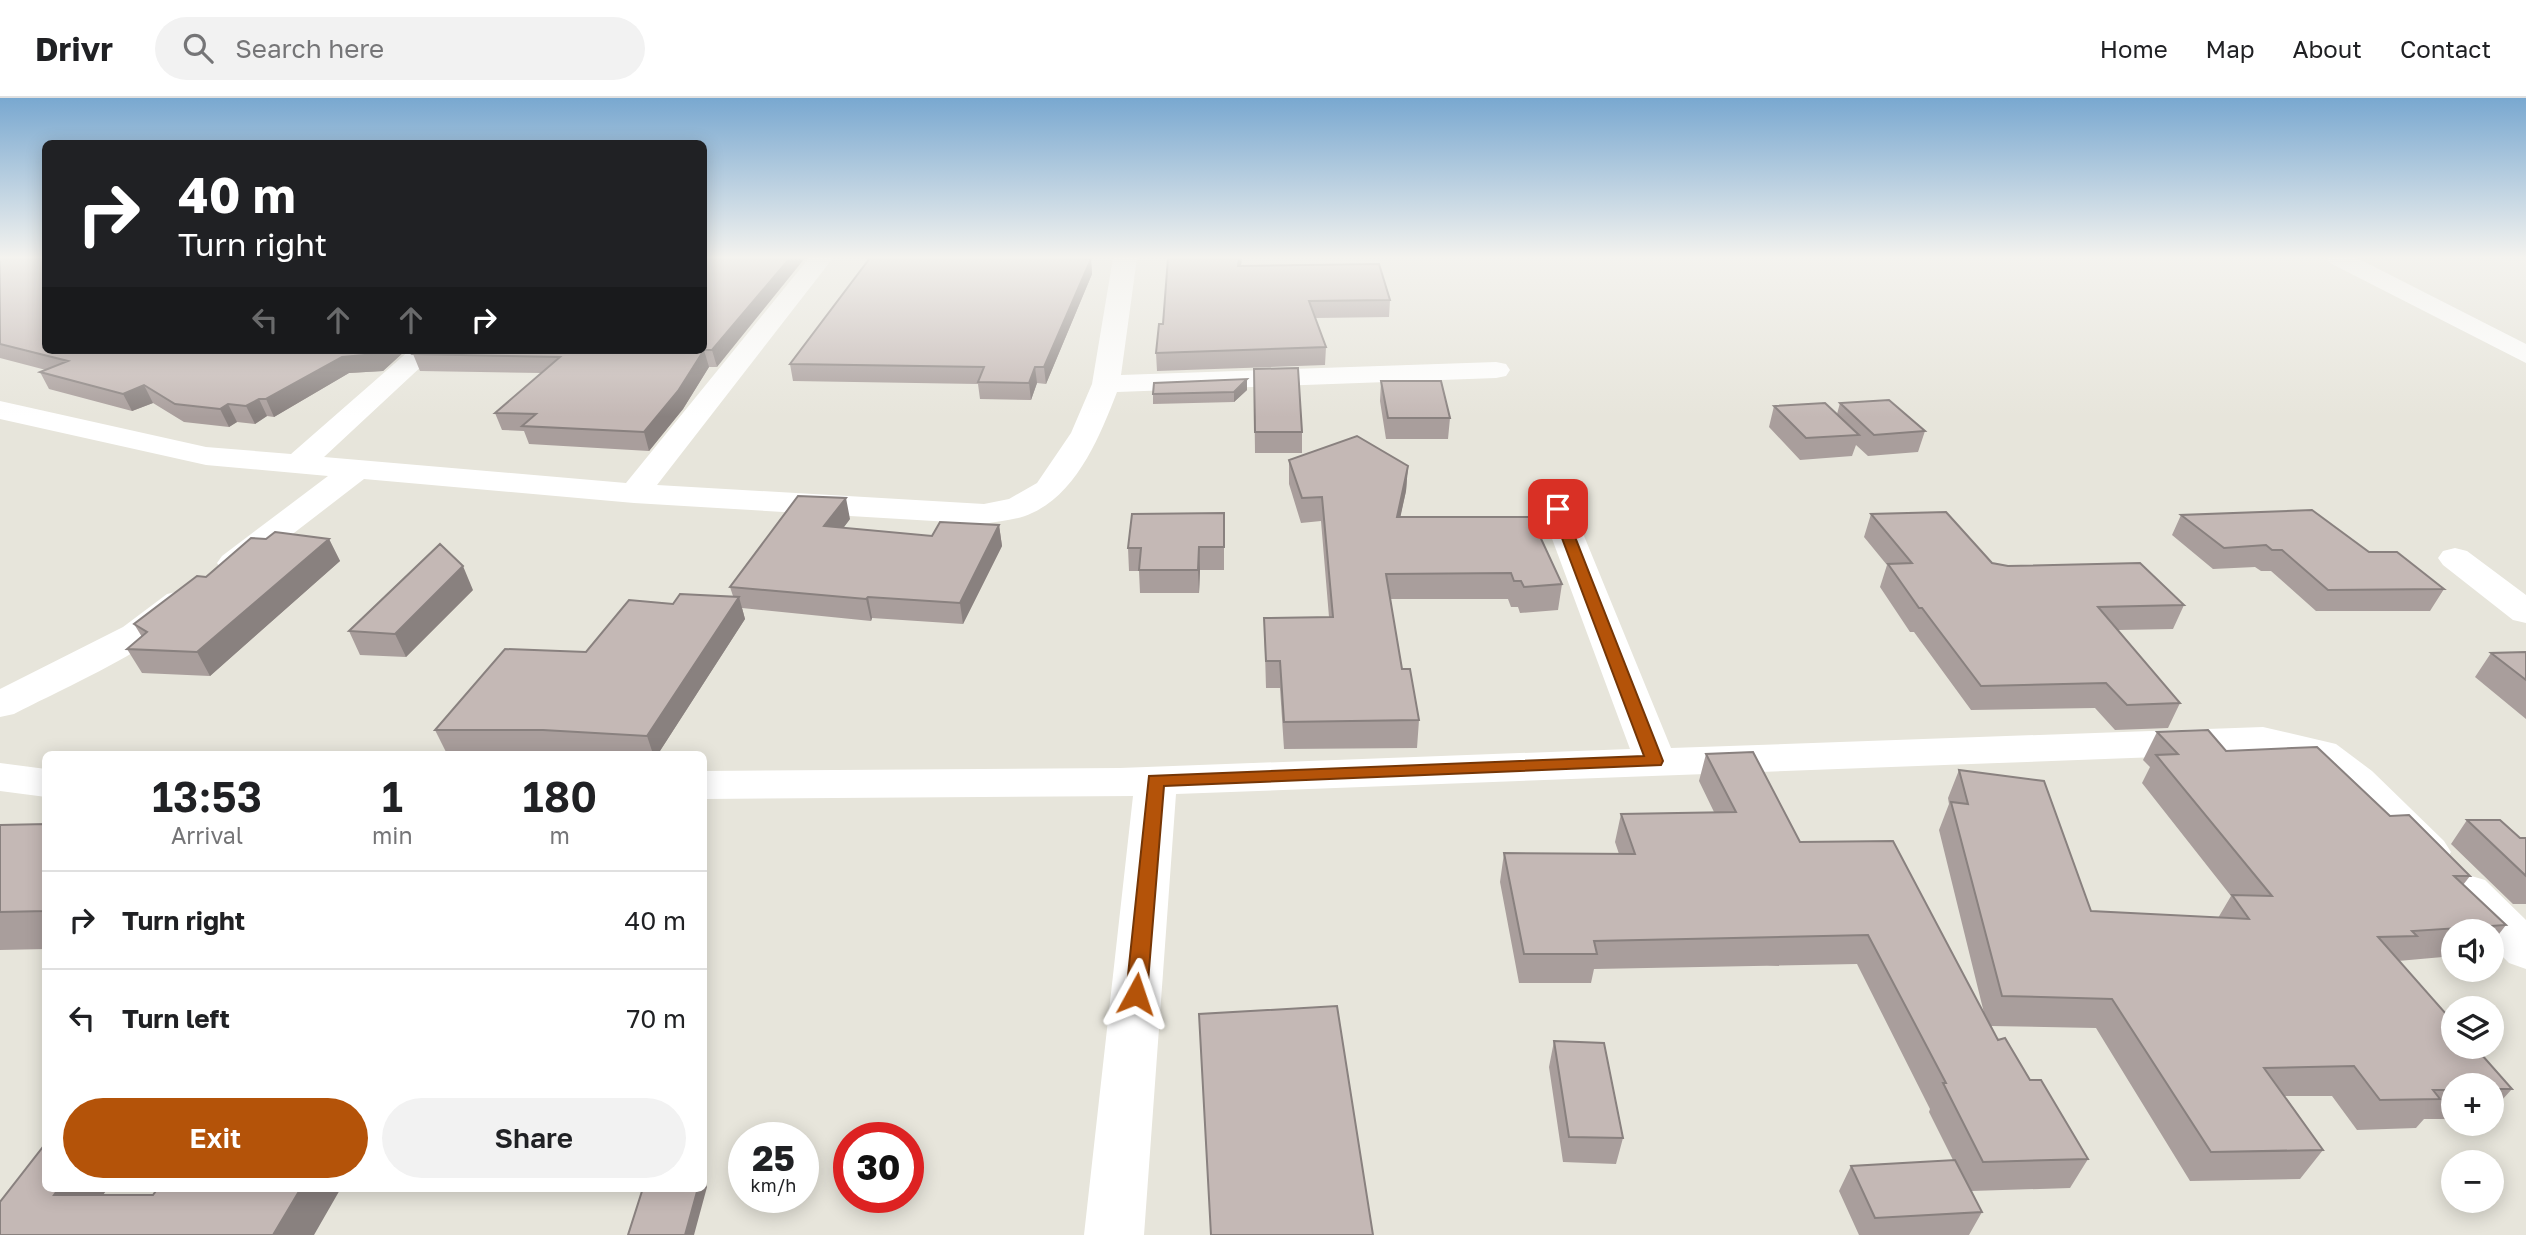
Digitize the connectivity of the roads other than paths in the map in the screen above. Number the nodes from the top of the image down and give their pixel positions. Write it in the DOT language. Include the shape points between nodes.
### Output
graph roads {
  1 [pos="780,311"];
  2 [pos="1117,311"];
  3 [pos="2441,311"];
  4 [pos="422,354"];
  5 [pos="2526,355"];
  6 [pos="1496,370"];
  7 [pos="1106,384"];
  8 [pos="9,419"];
  9 [pos="299,463"];
  10 [pos="355,471"];
  11 [pos="634,493"];
  12 [pos="1558,509"];
  13 [pos="2455,558"];
  14 [pos="2526,612"];
  15 [pos="0,705"];
  16 [pos="1655,761"];
  17 [pos="0,777"];
  18 [pos="1156,780"];
  19 [pos="42,782"];
  20 [pos="707,785"];
  21 [pos="2526,950"];
  22 [pos="1114,1235"];
  1 -- 11 [label="street"];
  2 -- 7 [label="street"];
  3 -- 5 [label="street"];
  4 -- 9 [label="street"];
  6 -- 7 [label="street"];
  7 -- 11 [label="street" via="1086,433 1048,490 1019,507 984,514"];
  8 -- 9 [label="street" via="206,456"];
  9 -- 10 [label="street"];
  10 -- 11 [label="street"];
  10 -- 15 [label="street" via="136,635"];
  12 -- 16 [label="street"];
  13 -- 14 [label="street"];
  16 -- 18 [label="street"];
  16 -- 21 [label="street" via="2263,740 2321,754 2357,781"];
  17 -- 19 [label="street"];
  18 -- 20 [label="street"];
  18 -- 22 [label="street"];
}
